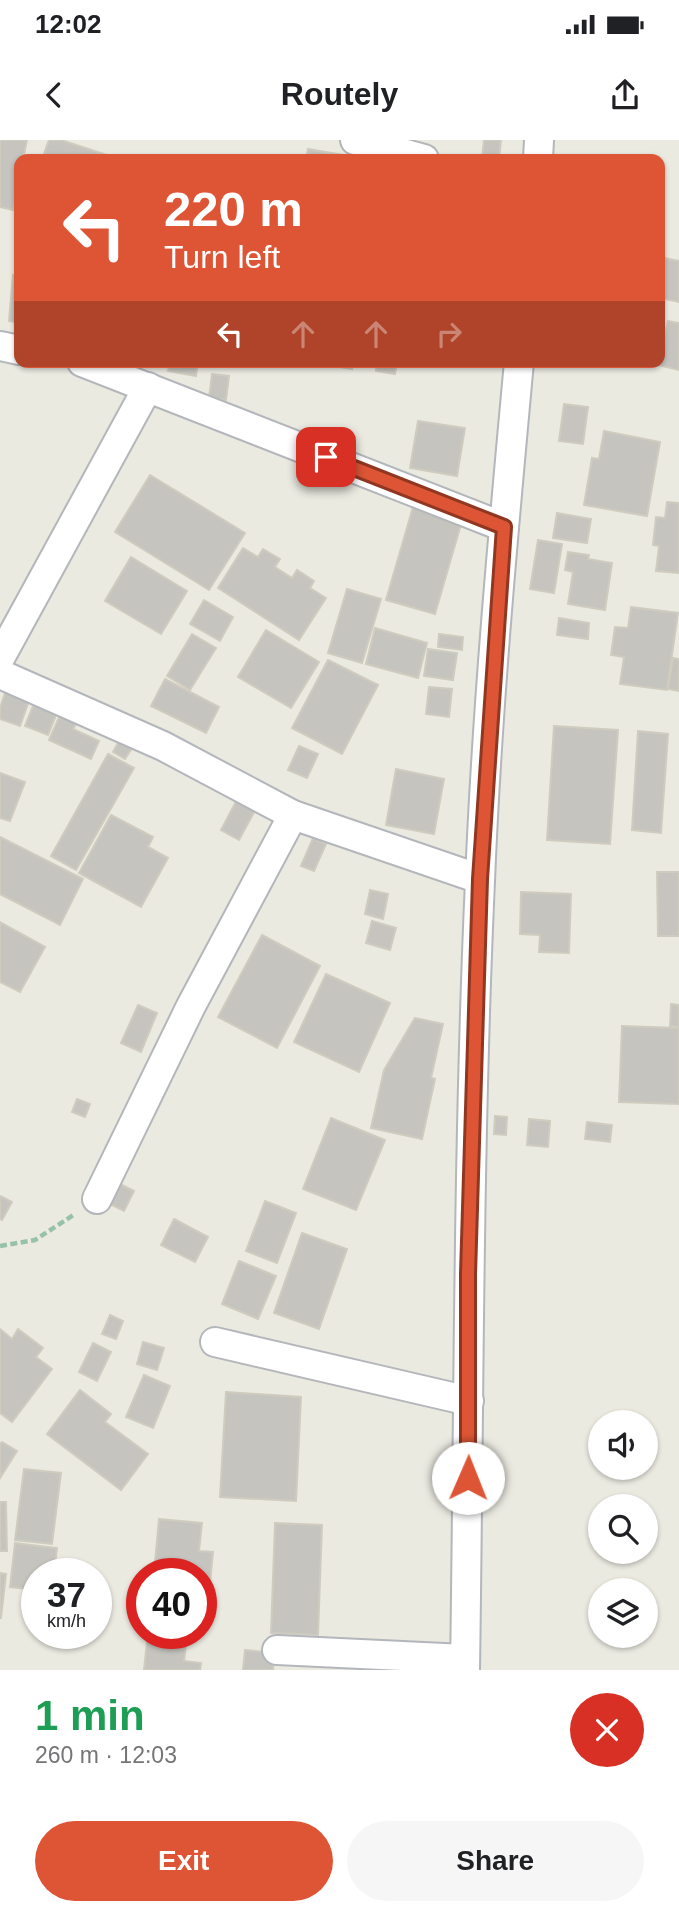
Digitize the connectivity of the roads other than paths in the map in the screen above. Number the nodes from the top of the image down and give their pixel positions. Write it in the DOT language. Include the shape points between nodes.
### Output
graph roads {
  1 [pos="355,140"];
  2 [pos="390,154"];
  3 [pos="98,368"];
  4 [pos="518,368"];
  5 [pos="148,387"];
  6 [pos="504,527"];
  7 [pos="0,658"];
  8 [pos="0,674"];
  9 [pos="293,815"];
  10 [pos="480,879"];
  11 [pos="97,1199"];
  12 [pos="215,1342"];
  13 [pos="469,1401"];
  14 [pos="277,1650"];
  15 [pos="465,1665"];
  1 -- 2 [label="street"];
  3 -- 5 [label="street"];
  4 -- 6 [label="street"];
  5 -- 6 [label="street"];
  5 -- 7 [label="street"];
  6 -- 10 [label="street"];
  8 -- 9 [label="street" via="163,746"];
  9 -- 10 [label="street"];
  9 -- 11 [label="street" via="191,1006"];
  10 -- 13 [label="street" via="468,1274"];
  12 -- 13 [label="street"];
  13 -- 15 [label="street"];
  14 -- 15 [label="street"];
}
